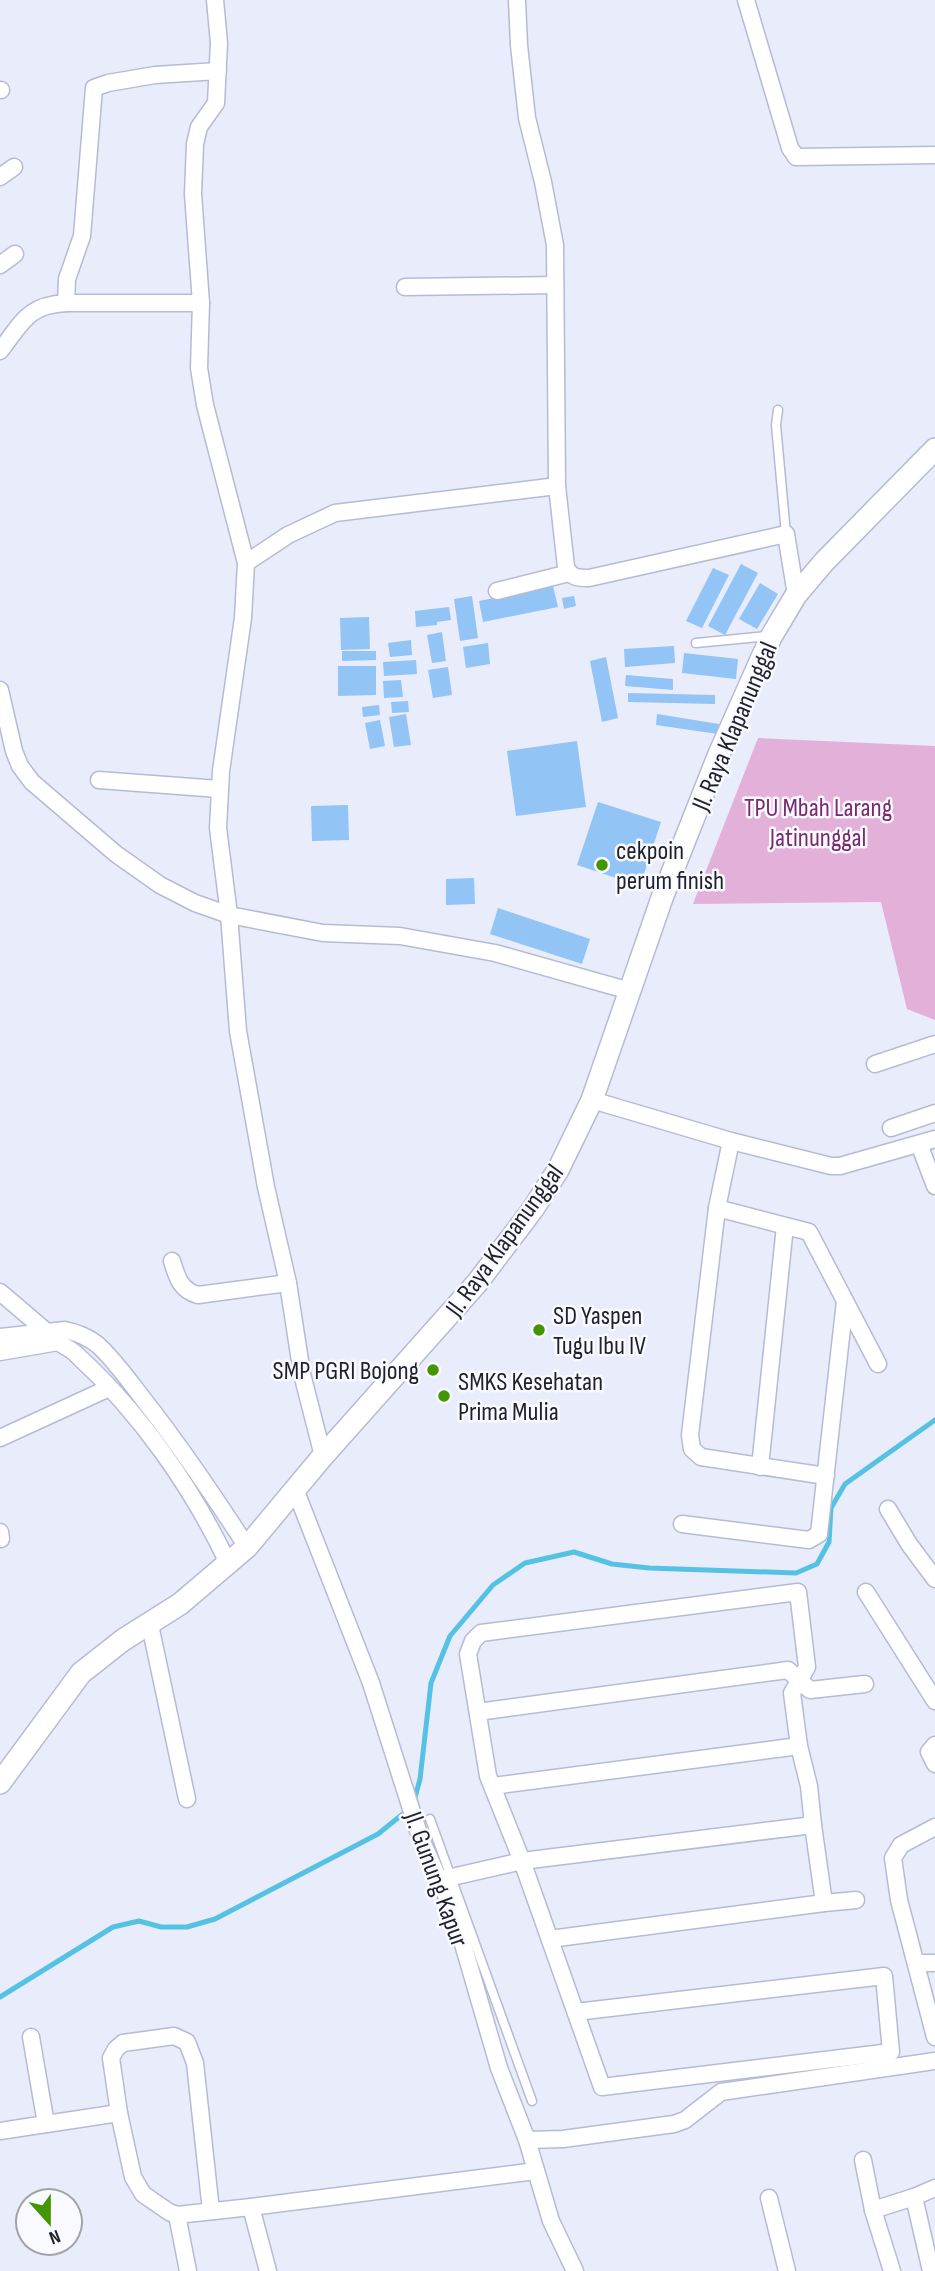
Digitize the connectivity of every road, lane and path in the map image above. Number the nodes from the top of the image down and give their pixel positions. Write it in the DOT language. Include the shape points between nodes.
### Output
graph roads {
  1 [pos="215,0"];
  2 [pos="517,0"];
  3 [pos="746,0"];
  4 [pos="218,71"];
  5 [pos="935,155"];
  6 [pos="14,167"];
  7 [pos="0,177"];
  8 [pos="15,254"];
  9 [pos="0,265"];
  10 [pos="555,285"];
  11 [pos="405,287"];
  12 [pos="66,303"];
  13 [pos="201,303"];
  14 [pos="0,349"];
  15 [pos="778,410"];
  16 [pos="935,449"];
  17 [pos="557,486"];
  18 [pos="786,534"];
  19 [pos="246,563"];
  20 [pos="569,573"];
  21 [pos="497,591"];
  22 [pos="796,595"];
  23 [pos="771,637"];
  24 [pos="696,643"];
  25 [pos="0,690"];
  26 [pos="99,780"];
  27 [pos="219,789"];
  28 [pos="229,915"];
  29 [pos="630,991"];
  30 [pos="935,1044"];
  31 [pos="875,1064"];
  32 [pos="592,1100"];
  33 [pos="935,1113"];
  34 [pos="891,1128"];
  35 [pos="935,1139"];
  36 [pos="731,1141"];
  37 [pos="919,1144"];
  38 [pos="935,1186"];
  39 [pos="717,1208"];
  40 [pos="785,1226"];
  41 [pos="172,1261"];
  42 [pos="288,1283"];
  43 [pos="0,1292"];
  44 [pos="845,1301"];
  45 [pos="53,1336"];
  46 [pos="0,1337"];
  47 [pos="0,1352"];
  48 [pos="878,1364"];
  49 [pos="109,1388"];
  50 [pos="0,1438"];
  51 [pos="323,1456"];
  52 [pos="760,1467"];
  53 [pos="825,1476"];
  54 [pos="295,1489"];
  55 [pos="888,1510"];
  56 [pos="682,1524"];
  57 [pos="0,1532"];
  58 [pos="1,1539"];
  59 [pos="247,1547"];
  60 [pos="228,1563"];
  61 [pos="935,1579"];
  62 [pos="866,1592"];
  63 [pos="150,1625"];
  64 [pos="799,1680"];
  65 [pos="865,1684"];
  66 [pos="935,1701"];
  67 [pos="478,1712"];
  68 [pos="935,1745"];
  69 [pos="799,1746"];
  70 [pos="935,1764"];
  71 [pos="0,1783"];
  72 [pos="493,1786"];
  73 [pos="187,1799"];
  74 [pos="430,1819"];
  75 [pos="813,1825"];
  76 [pos="935,1827"];
  77 [pos="522,1861"];
  78 [pos="446,1879"];
  79 [pos="856,1900"];
  80 [pos="824,1903"];
  81 [pos="550,1938"];
  82 [pos="916,1963"];
  83 [pos="935,1963"];
  84 [pos="576,2012"];
  85 [pos="31,2036"];
  86 [pos="935,2036"];
  87 [pos="935,2061"];
  88 [pos="532,2101"];
  89 [pos="119,2113"];
  90 [pos="46,2124"];
  91 [pos="0,2131"];
  92 [pos="527,2140"];
  93 [pos="863,2161"];
  94 [pos="536,2171"];
  95 [pos="935,2188"];
  96 [pos="914,2197"];
  97 [pos="769,2198"];
  98 [pos="251,2207"];
  99 [pos="873,2210"];
  100 [pos="211,2211"];
  101 [pos="177,2215"];
  102 [pos="188,2271"];
  103 [pos="268,2271"];
  104 [pos="575,2271"];
  105 [pos="788,2271"];
  106 [pos="892,2271"];
  107 [pos="931,2271"];
  1 -- 4 [label="street"];
  2 -- 10 [label="street" via="527,118 555,245"];
  3 -- 5 [label="street" via="796,157"];
  4 -- 12 [label="street" via="155,75 94,88 82,236 67,279"];
  4 -- 13 [label="street" via="216,103 199,127 195,144 192,194"];
  6 -- 7 [label="street"];
  8 -- 9 [label="street"];
  10 -- 11 [label="street"];
  10 -- 17 [label="street"];
  12 -- 13 [label="street"];
  12 -- 14 [label="street" via="34,309"];
  13 -- 19 [label="street" via="199,368"];
  15 -- 18 [label="lane"];
  16 -- 22 [label="street, Jl. Raya Klapanunggal"];
  17 -- 19 [label="street" via="335,513 288,535"];
  17 -- 20 [label="street"];
  18 -- 20 [label="street" via="589,578"];
  18 -- 22 [label="street"];
  19 -- 27 [label="street" via="243,618"];
  20 -- 21 [label="street"];
  22 -- 23 [label="street, Jl. Raya Klapanunggal"];
  23 -- 24 [label="lane"];
  23 -- 29 [label="street, Jl. Raya Klapanunggal" via="719,754"];
  25 -- 28 [label="street" via="14,751 32,782 160,885"];
  26 -- 27 [label="street"];
  27 -- 28 [label="street" via="218,828"];
  28 -- 29 [label="street" via="323,933 400,936 495,953"];
  28 -- 42 [label="street" via="238,1031"];
  29 -- 32 [label="street, Jl. Raya Klapanunggal"];
  30 -- 31 [label="street"];
  32 -- 36 [label="street"];
  32 -- 51 [label="street, Jl. Raya Klapanunggal" via="558,1170 525,1220 444,1322"];
  33 -- 34 [label="street"];
  35 -- 37 [label="street"];
  36 -- 37 [label="street" via="831,1166"];
  36 -- 39 [label="street"];
  37 -- 38 [label="street"];
  39 -- 40 [label="street"];
  39 -- 52 [label="street" via="692,1449 701,1457"];
  40 -- 44 [label="street" via="809,1232"];
  40 -- 52 [label="street"];
  41 -- 42 [label="street" via="178,1282 198,1295"];
  42 -- 51 [label="street" via="302,1374"];
  43 -- 45 [label="street"];
  44 -- 48 [label="street"];
  44 -- 53 [label="street"];
  45 -- 46 [label="street"];
  45 -- 47 [label="street"];
  45 -- 49 [label="street"];
  45 -- 59 [label="street" via="74,1332 97,1345 117,1365"];
  49 -- 50 [label="street"];
  49 -- 60 [label="street" via="168,1459"];
  51 -- 54 [label="street, Jl. Raya Klapanunggal"];
  52 -- 53 [label="street"];
  53 -- 56 [label="street" via="820,1530 813,1540"];
  54 -- 59 [label="street, Jl. Raya Klapanunggal"];
  54 -- 78 [label="street, Jl. Gunung Kapur" via="362,1658 420,1837"];
  55 -- 61 [label="street"];
  57 -- 58 [label="street"];
  59 -- 60 [label="street, Jl. Raya Klapanunggal"];
  60 -- 63 [label="street, Jl. Raya Klapanunggal"];
  62 -- 66 [label="street"];
  63 -- 71 [label="street, Jl. Raya Klapanunggal" via="81,1673"];
  63 -- 73 [label="street"];
  64 -- 65 [label="street" via="810,1690"];
  64 -- 67 [label="street" via="788,1670"];
  64 -- 67 [label="street" via="807,1667 798,1592 481,1633 468,1654"];
  64 -- 69 [label="street" via="792,1693"];
  67 -- 72 [label="street"];
  68 -- 70 [label="street" via="929,1752"];
  69 -- 72 [label="street"];
  69 -- 75 [label="street"];
  72 -- 77 [label="street"];
  74 -- 78 [label="lane"];
  75 -- 77 [label="street"];
  75 -- 80 [label="street"];
  76 -- 82 [label="street" via="893,1854 899,1900"];
  77 -- 78 [label="street"];
  77 -- 81 [label="street"];
  78 -- 88 [label="lane"];
  78 -- 92 [label="street, Jl. Gunung Kapur" via="499,2068"];
  79 -- 80 [label="street"];
  80 -- 81 [label="street"];
  81 -- 84 [label="street"];
  82 -- 83 [label="street"];
  82 -- 86 [label="street"];
  84 -- 84 [label="street" via="602,2087 891,2052 884,1976"];
  85 -- 90 [label="street"];
  87 -- 92 [label="street" via="721,2092 674,2124"];
  89 -- 90 [label="street"];
  89 -- 100 [label="street" via="111,2058 116,2049 122,2043 160,2037 187,2042 195,2063"];
  89 -- 101 [label="street" via="137,2188 151,2202"];
  90 -- 91 [label="street"];
  92 -- 94 [label="street, Jl. Gunung Kapur"];
  93 -- 99 [label="street"];
  94 -- 98 [label="street"];
  94 -- 104 [label="street, Jl. Gunung Kapur" via="551,2221"];
  95 -- 96 [label="street"];
  96 -- 99 [label="street"];
  96 -- 107 [label="street"];
  97 -- 105 [label="street"];
  98 -- 100 [label="street"];
  98 -- 103 [label="street"];
  99 -- 106 [label="street"];
  100 -- 101 [label="street"];
  101 -- 102 [label="street"];
}
